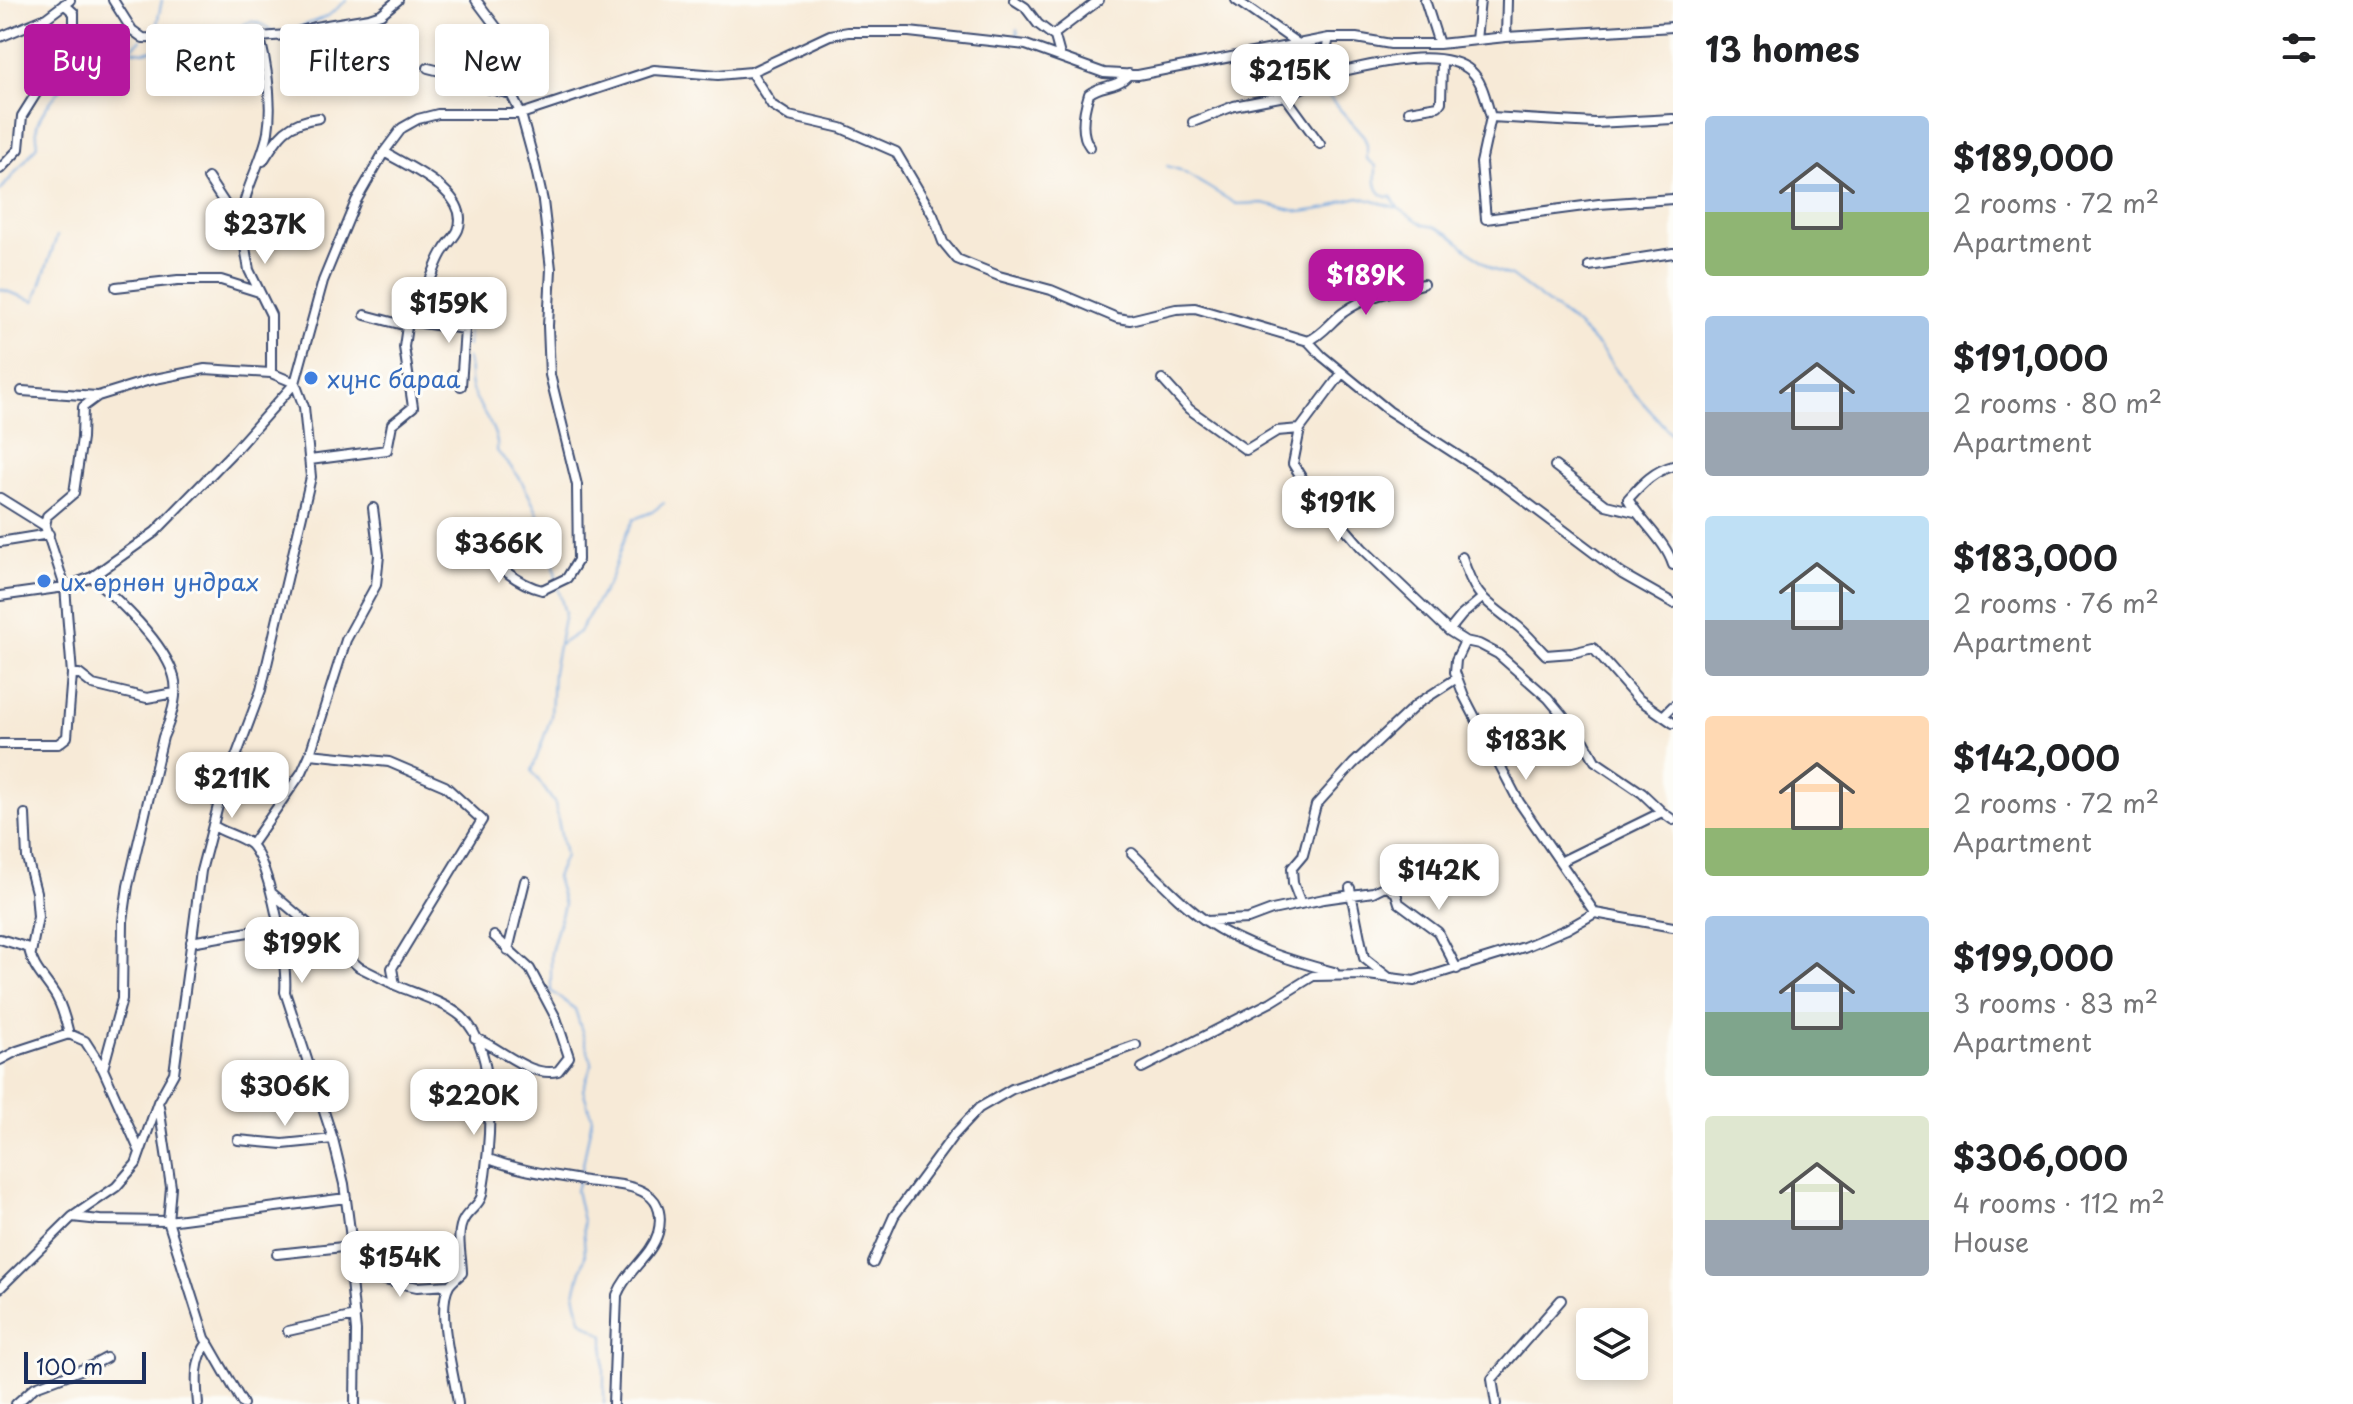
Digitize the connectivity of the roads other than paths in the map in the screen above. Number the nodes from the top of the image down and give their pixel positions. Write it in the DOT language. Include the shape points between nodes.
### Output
graph roads {
  1 [pos="113,0"];
  2 [pos="398,0"];
  3 [pos="476,0"];
  4 [pos="1014,0"];
  5 [pos="1099,0"];
  6 [pos="1236,0"];
  7 [pos="1425,0"];
  8 [pos="1480,0"];
  9 [pos="1507,0"];
  10 [pos="67,2"];
  11 [pos="494,24"];
  12 [pos="1673,27"];
  13 [pos="1053,35"];
  14 [pos="0,37"];
  15 [pos="1506,37"];
  16 [pos="146,38"];
  17 [pos="264,38"];
  18 [pos="1329,38"];
  19 [pos="1476,40"];
  20 [pos="1297,43"];
  21 [pos="1411,44"];
  22 [pos="1439,44"];
  23 [pos="1060,55"];
  24 [pos="1412,59"];
  25 [pos="1442,61"];
  26 [pos="264,66"];
  27 [pos="428,68"];
  28 [pos="435,70"];
  29 [pos="751,72"];
  30 [pos="1129,74"];
  31 [pos="1318,77"];
  32 [pos="512,96"];
  33 [pos="1285,96"];
  34 [pos="1409,111"];
  35 [pos="521,114"];
  36 [pos="1491,117"];
  37 [pos="319,118"];
  38 [pos="1673,119"];
  39 [pos="1193,122"];
  40 [pos="1320,144"];
  41 [pos="1090,147"];
  42 [pos="384,152"];
  43 [pos="0,169"];
  44 [pos="254,175"];
  45 [pos="208,178"];
  46 [pos="1673,199"];
  47 [pos="242,230"];
  48 [pos="1673,253"];
  49 [pos="1589,266"];
  50 [pos="1423,284"];
  51 [pos="116,287"];
  52 [pos="259,292"];
  53 [pos="365,315"];
  54 [pos="410,324"];
  55 [pos="1308,341"];
  56 [pos="271,373"];
  57 [pos="1342,373"];
  58 [pos="1162,379"];
  59 [pos="295,383"];
  60 [pos="461,386"];
  61 [pos="22,391"];
  62 [pos="97,396"];
  63 [pos="1300,429"];
  64 [pos="310,460"];
  65 [pos="1555,466"];
  66 [pos="1673,466"];
  67 [pos="0,498"];
  68 [pos="373,508"];
  69 [pos="1635,512"];
  70 [pos="455,526"];
  71 [pos="47,530"];
  72 [pos="0,542"];
  73 [pos="1462,557"];
  74 [pos="1673,565"];
  75 [pos="92,577"];
  76 [pos="65,587"];
  77 [pos="0,596"];
  78 [pos="1481,599"];
  79 [pos="1673,603"];
  80 [pos="1449,631"];
  81 [pos="1465,641"];
  82 [pos="72,674"];
  83 [pos="1457,678"];
  84 [pos="174,693"];
  85 [pos="1673,706"];
  86 [pos="1663,716"];
  87 [pos="1673,723"];
  88 [pos="0,744"];
  89 [pos="310,754"];
  90 [pos="1662,812"];
  91 [pos="25,814"];
  92 [pos="1673,820"];
  93 [pos="212,826"];
  94 [pos="251,845"];
  95 [pos="1132,853"];
  96 [pos="1560,862"];
  97 [pos="525,881"];
  98 [pos="1350,891"];
  99 [pos="273,893"];
  100 [pos="1301,904"];
  101 [pos="1595,913"];
  102 [pos="1206,921"];
  103 [pos="277,927"];
  104 [pos="1673,927"];
  105 [pos="494,936"];
  106 [pos="0,939"];
  107 [pos="191,942"];
  108 [pos="508,950"];
  109 [pos="30,958"];
  110 [pos="1457,969"];
  111 [pos="1341,974"];
  112 [pos="1389,978"];
  113 [pos="395,985"];
  114 [pos="69,1034"];
  115 [pos="475,1038"];
  116 [pos="1136,1045"];
  117 [pos="0,1060"];
  118 [pos="1142,1068"];
  119 [pos="103,1069"];
  120 [pos="158,1102"];
  121 [pos="333,1139"];
  122 [pos="238,1140"];
  123 [pos="140,1152"];
  124 [pos="489,1159"];
  125 [pos="346,1198"];
  126 [pos="72,1217"];
  127 [pos="168,1221"];
  128 [pos="352,1246"];
  129 [pos="277,1254"];
  130 [pos="873,1263"];
  131 [pos="351,1278"];
  132 [pos="449,1285"];
  133 [pos="0,1288"];
  134 [pos="1561,1300"];
  135 [pos="355,1316"];
  136 [pos="288,1331"];
  137 [pos="208,1342"];
  138 [pos="106,1358"];
  139 [pos="16,1404"];
  140 [pos="198,1404"];
  141 [pos="243,1404"];
  142 [pos="355,1404"];
  143 [pos="458,1404"];
  144 [pos="613,1404"];
  145 [pos="1496,1404"];
  1 -- 16 [label="street" via="132,30"];
  2 -- 17 [label="street" via="369,18"];
  3 -- 11 [label="street"];
  4 -- 13 [label="street"];
  5 -- 13 [label="street"];
  6 -- 20 [label="street"];
  7 -- 22 [label="street"];
  8 -- 19 [label="street"];
  9 -- 15 [label="street"];
  10 -- 14 [label="street" via="46,18"];
  10 -- 43 [label="street" via="74,13 69,41 22,116 19,149"];
  12 -- 15 [label="street"];
  13 -- 23 [label="street"];
  15 -- 19 [label="street"];
  18 -- 20 [label="street"];
  18 -- 21 [label="street"];
  18 -- 31 [label="street"];
  19 -- 22 [label="street"];
  20 -- 30 [label="street"];
  21 -- 22 [label="street"];
  21 -- 24 [label="street"];
  23 -- 29 [label="street" via="970,38 848,32 830,35"];
  23 -- 30 [label="street" via="1104,73"];
  24 -- 25 [label="street"];
  24 -- 31 [label="street"];
  25 -- 34 [label="street" via="1441,102"];
  25 -- 36 [label="street" via="1474,74"];
  26 -- 44 [label="street" via="268,132"];
  27 -- 28 [label="street"];
  29 -- 35 [label="street" via="654,70"];
  29 -- 55 [label="street" via="772,105 789,116 841,128 896,152 957,259 1117,318 1195,308"];
  30 -- 41 [label="street" via="1119,84 1089,94 1084,134"];
  31 -- 33 [label="street"];
  32 -- 35 [label="street"];
  33 -- 39 [label="street" via="1234,106"];
  33 -- 40 [label="street"];
  35 -- 42 [label="street" via="438,114 418,119 402,128"];
  35 -- 70 [label="street" via="543,201 551,269 550,375 577,485 578,560 567,578 542,590 512,576"];
  36 -- 38 [label="street" via="1595,123"];
  36 -- 46 [label="street" via="1481,163 1486,219"];
  37 -- 44 [label="street" via="293,123"];
  42 -- 54 [label="street" via="440,186 461,212 420,313"];
  42 -- 59 [label="street" via="356,201 323,281"];
  44 -- 47 [label="street"];
  45 -- 47 [label="street"];
  47 -- 52 [label="street"];
  48 -- 49 [label="street"];
  50 -- 55 [label="street" via="1366,298"];
  51 -- 52 [label="street" via="221,280"];
  52 -- 56 [label="street" via="271,315"];
  53 -- 54 [label="street"];
  54 -- 60 [label="street" via="465,329"];
  54 -- 64 [label="street" via="404,347 413,407 392,424 387,450"];
  55 -- 57 [label="street"];
  56 -- 59 [label="street"];
  56 -- 62 [label="street" via="205,369"];
  57 -- 63 [label="street"];
  57 -- 79 [label="street" via="1622,574"];
  58 -- 63 [label="street" via="1189,409 1246,450 1277,431"];
  59 -- 64 [label="street" via="304,407"];
  59 -- 75 [label="street" via="155,532"];
  61 -- 62 [label="street"];
  62 -- 71 [label="street" via="83,407 74,493 47,516"];
  63 -- 80 [label="street" via="1293,464 1301,477 1362,548"];
  64 -- 93 [label="street" via="311,477 261,690"];
  65 -- 69 [label="street" via="1606,505"];
  66 -- 69 [label="street" via="1642,483 1628,499"];
  67 -- 71 [label="street"];
  68 -- 89 [label="street" via="379,555 376,585 346,640"];
  69 -- 74 [label="street"];
  71 -- 72 [label="street"];
  71 -- 76 [label="street"];
  73 -- 78 [label="street"];
  75 -- 76 [label="street"];
  75 -- 84 [label="street" via="149,634 176,680"];
  76 -- 77 [label="street"];
  76 -- 82 [label="street"];
  78 -- 80 [label="street"];
  78 -- 86 [label="street" via="1546,655 1593,648 1637,698"];
  80 -- 81 [label="street"];
  81 -- 83 [label="street" via="1456,660"];
  81 -- 90 [label="street" via="1498,654 1548,698 1595,761"];
  82 -- 84 [label="street" via="93,685 147,698"];
  82 -- 88 [label="street" via="67,737 58,744"];
  83 -- 96 [label="street" via="1519,802"];
  83 -- 100 [label="street" via="1417,704 1316,805 1303,855 1292,868"];
  84 -- 119 [label="street" via="128,886 122,999"];
  85 -- 86 [label="street"];
  86 -- 87 [label="street"];
  89 -- 94 [label="street"];
  89 -- 113 [label="street" via="389,762 445,786 482,820 392,968"];
  90 -- 92 [label="street"];
  90 -- 96 [label="street"];
  91 -- 109 [label="street" via="38,917"];
  93 -- 94 [label="street"];
  93 -- 107 [label="street"];
  94 -- 99 [label="street"];
  95 -- 102 [label="street"];
  96 -- 101 [label="street"];
  97 -- 108 [label="street"];
  98 -- 100 [label="street"];
  98 -- 110 [label="street" via="1373,892 1385,886 1396,893 1399,903 1438,932"];
  98 -- 112 [label="street" via="1364,958"];
  99 -- 103 [label="street"];
  99 -- 113 [label="street" via="359,967"];
  100 -- 102 [label="street" via="1248,919"];
  101 -- 104 [label="street"];
  101 -- 110 [label="street" via="1524,947"];
  102 -- 111 [label="street" via="1302,964"];
  103 -- 107 [label="street"];
  103 -- 121 [label="street" via="285,992"];
  105 -- 108 [label="street"];
  106 -- 109 [label="street" via="29,948"];
  107 -- 120 [label="street" via="174,1073"];
  108 -- 115 [label="street" via="530,969 569,1057 558,1071 536,1072"];
  109 -- 114 [label="street" via="56,995"];
  110 -- 112 [label="street" via="1414,981"];
  111 -- 112 [label="street"];
  111 -- 118 [label="street" via="1313,976"];
  113 -- 115 [label="street" via="455,1011"];
  114 -- 117 [label="street"];
  114 -- 119 [label="street" via="85,1041"];
  115 -- 124 [label="street" via="492,1117"];
  116 -- 130 [label="street" via="1012,1089 979,1108 894,1216"];
  119 -- 123 [label="street"];
  120 -- 123 [label="street"];
  120 -- 127 [label="street" via="171,1187"];
  121 -- 122 [label="street" via="283,1144"];
  121 -- 125 [label="street"];
  123 -- 126 [label="street" via="116,1187"];
  124 -- 132 [label="street" via="481,1197 459,1230 462,1273"];
  124 -- 144 [label="street" via="639,1190 660,1212 653,1245 617,1295"];
  125 -- 127 [label="street"];
  125 -- 128 [label="street"];
  126 -- 127 [label="street"];
  126 -- 133 [label="street"];
  127 -- 137 [label="street"];
  128 -- 129 [label="street"];
  128 -- 131 [label="street"];
  131 -- 132 [label="street" via="417,1287"];
  131 -- 135 [label="street"];
  132 -- 143 [label="street" via="446,1339"];
  134 -- 145 [label="street" via="1492,1379"];
  135 -- 136 [label="street"];
  135 -- 142 [label="street"];
  137 -- 140 [label="street" via="196,1376"];
  137 -- 141 [label="street"];
  138 -- 139 [label="street" via="35,1387"];
}
